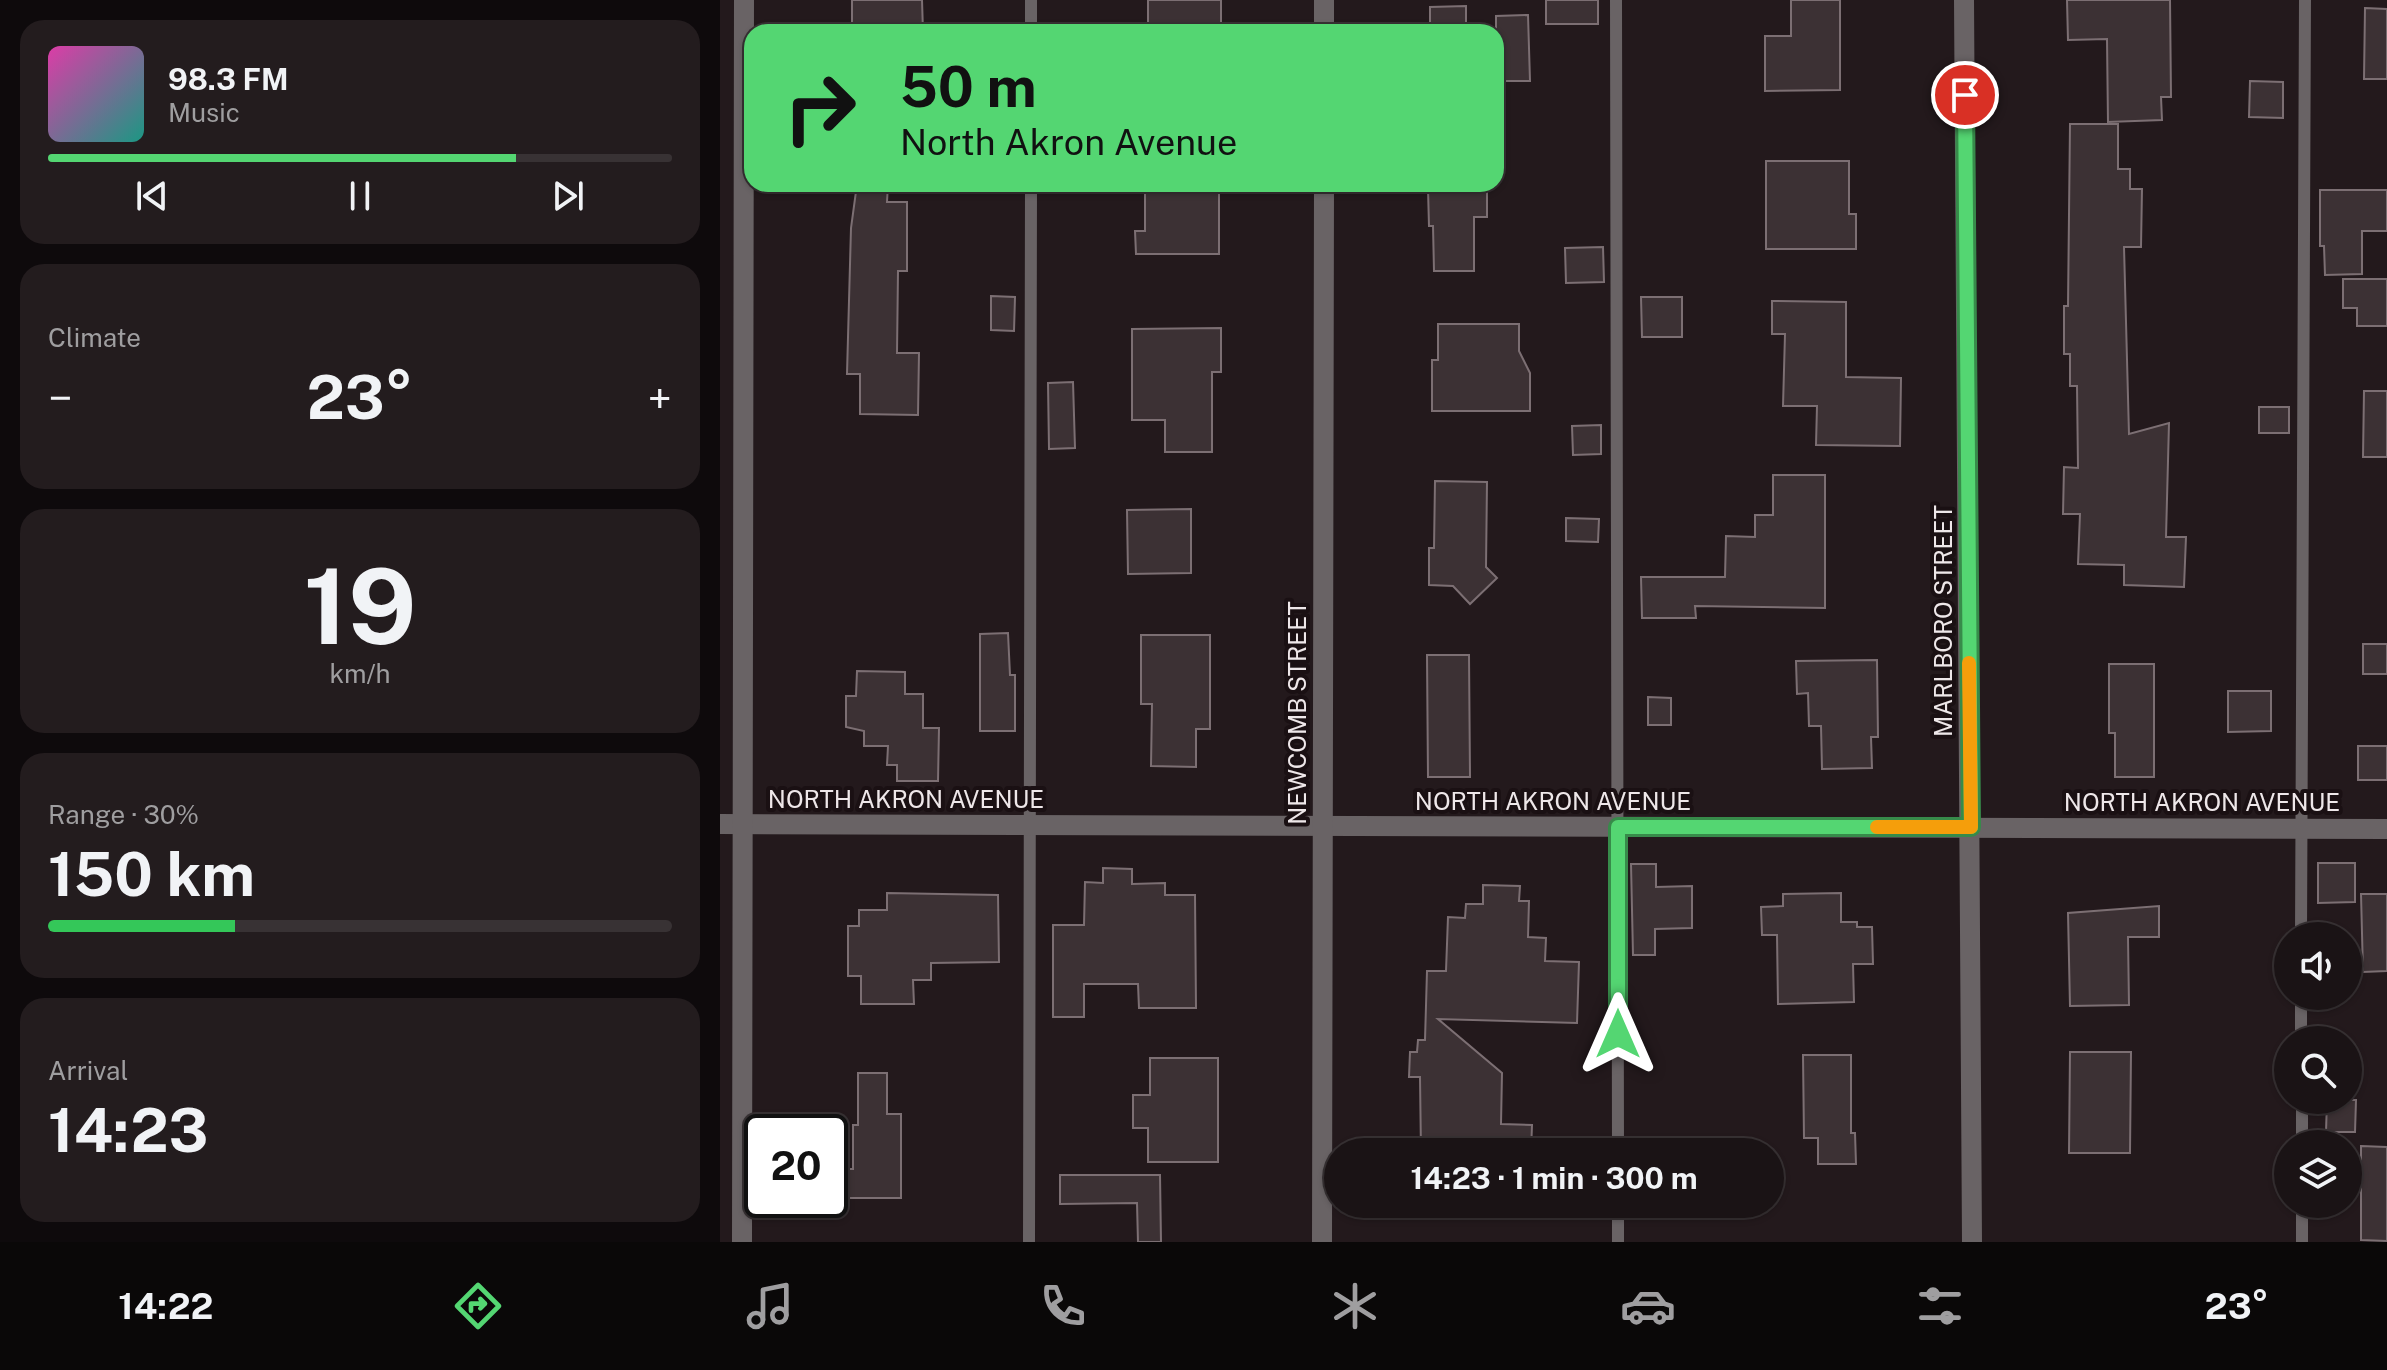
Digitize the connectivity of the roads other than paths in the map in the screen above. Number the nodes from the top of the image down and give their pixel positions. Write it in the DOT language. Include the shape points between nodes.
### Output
graph roads {
  1 [pos="744,0"];
  2 [pos="1031,0"];
  3 [pos="1324,0"];
  4 [pos="1616,0"];
  5 [pos="1964,0"];
  6 [pos="2305,0"];
  7 [pos="1031,24"];
  8 [pos="1324,24"];
  9 [pos="1031,192"];
  10 [pos="1324,192"];
  11 [pos="720,824"];
  12 [pos="743,824"];
  13 [pos="1031,826"];
  14 [pos="1323,827"];
  15 [pos="1618,827"];
  16 [pos="1971,827"];
  17 [pos="2301,828"];
  18 [pos="2387,829"];
  19 [pos="2301,922"];
  20 [pos="1618,1138"];
  21 [pos="1618,1218"];
  22 [pos="2302,1218"];
  23 [pos="742,1242"];
  24 [pos="1029,1242"];
  25 [pos="1322,1242"];
  26 [pos="1618,1242"];
  27 [pos="1972,1242"];
  28 [pos="2302,1242"];
  1 -- 12 [label="street"];
  2 -- 7 [label="lane"];
  3 -- 8 [label="street"];
  4 -- 15 [label="lane"];
  5 -- 16 [label="street, MARLBORO STREET"];
  6 -- 17 [label="lane"];
  9 -- 13 [label="lane"];
  10 -- 14 [label="street, NEWCOMB STREET"];
  11 -- 12 [label="street, NORTH AKRON AVENUE"];
  12 -- 13 [label="street, NORTH AKRON AVENUE"];
  12 -- 23 [label="street"];
  13 -- 14 [label="street, NORTH AKRON AVENUE"];
  13 -- 24 [label="lane"];
  14 -- 15 [label="street, NORTH AKRON AVENUE"];
  14 -- 25 [label="street, NEWCOMB STREET"];
  15 -- 16 [label="street, NORTH AKRON AVENUE"];
  15 -- 20 [label="lane"];
  16 -- 17 [label="street, NORTH AKRON AVENUE"];
  16 -- 27 [label="street, MARLBORO STREET"];
  17 -- 18 [label="street, NORTH AKRON AVENUE"];
  17 -- 19 [label="lane"];
  21 -- 26 [label="lane"];
  22 -- 28 [label="lane"];
}
